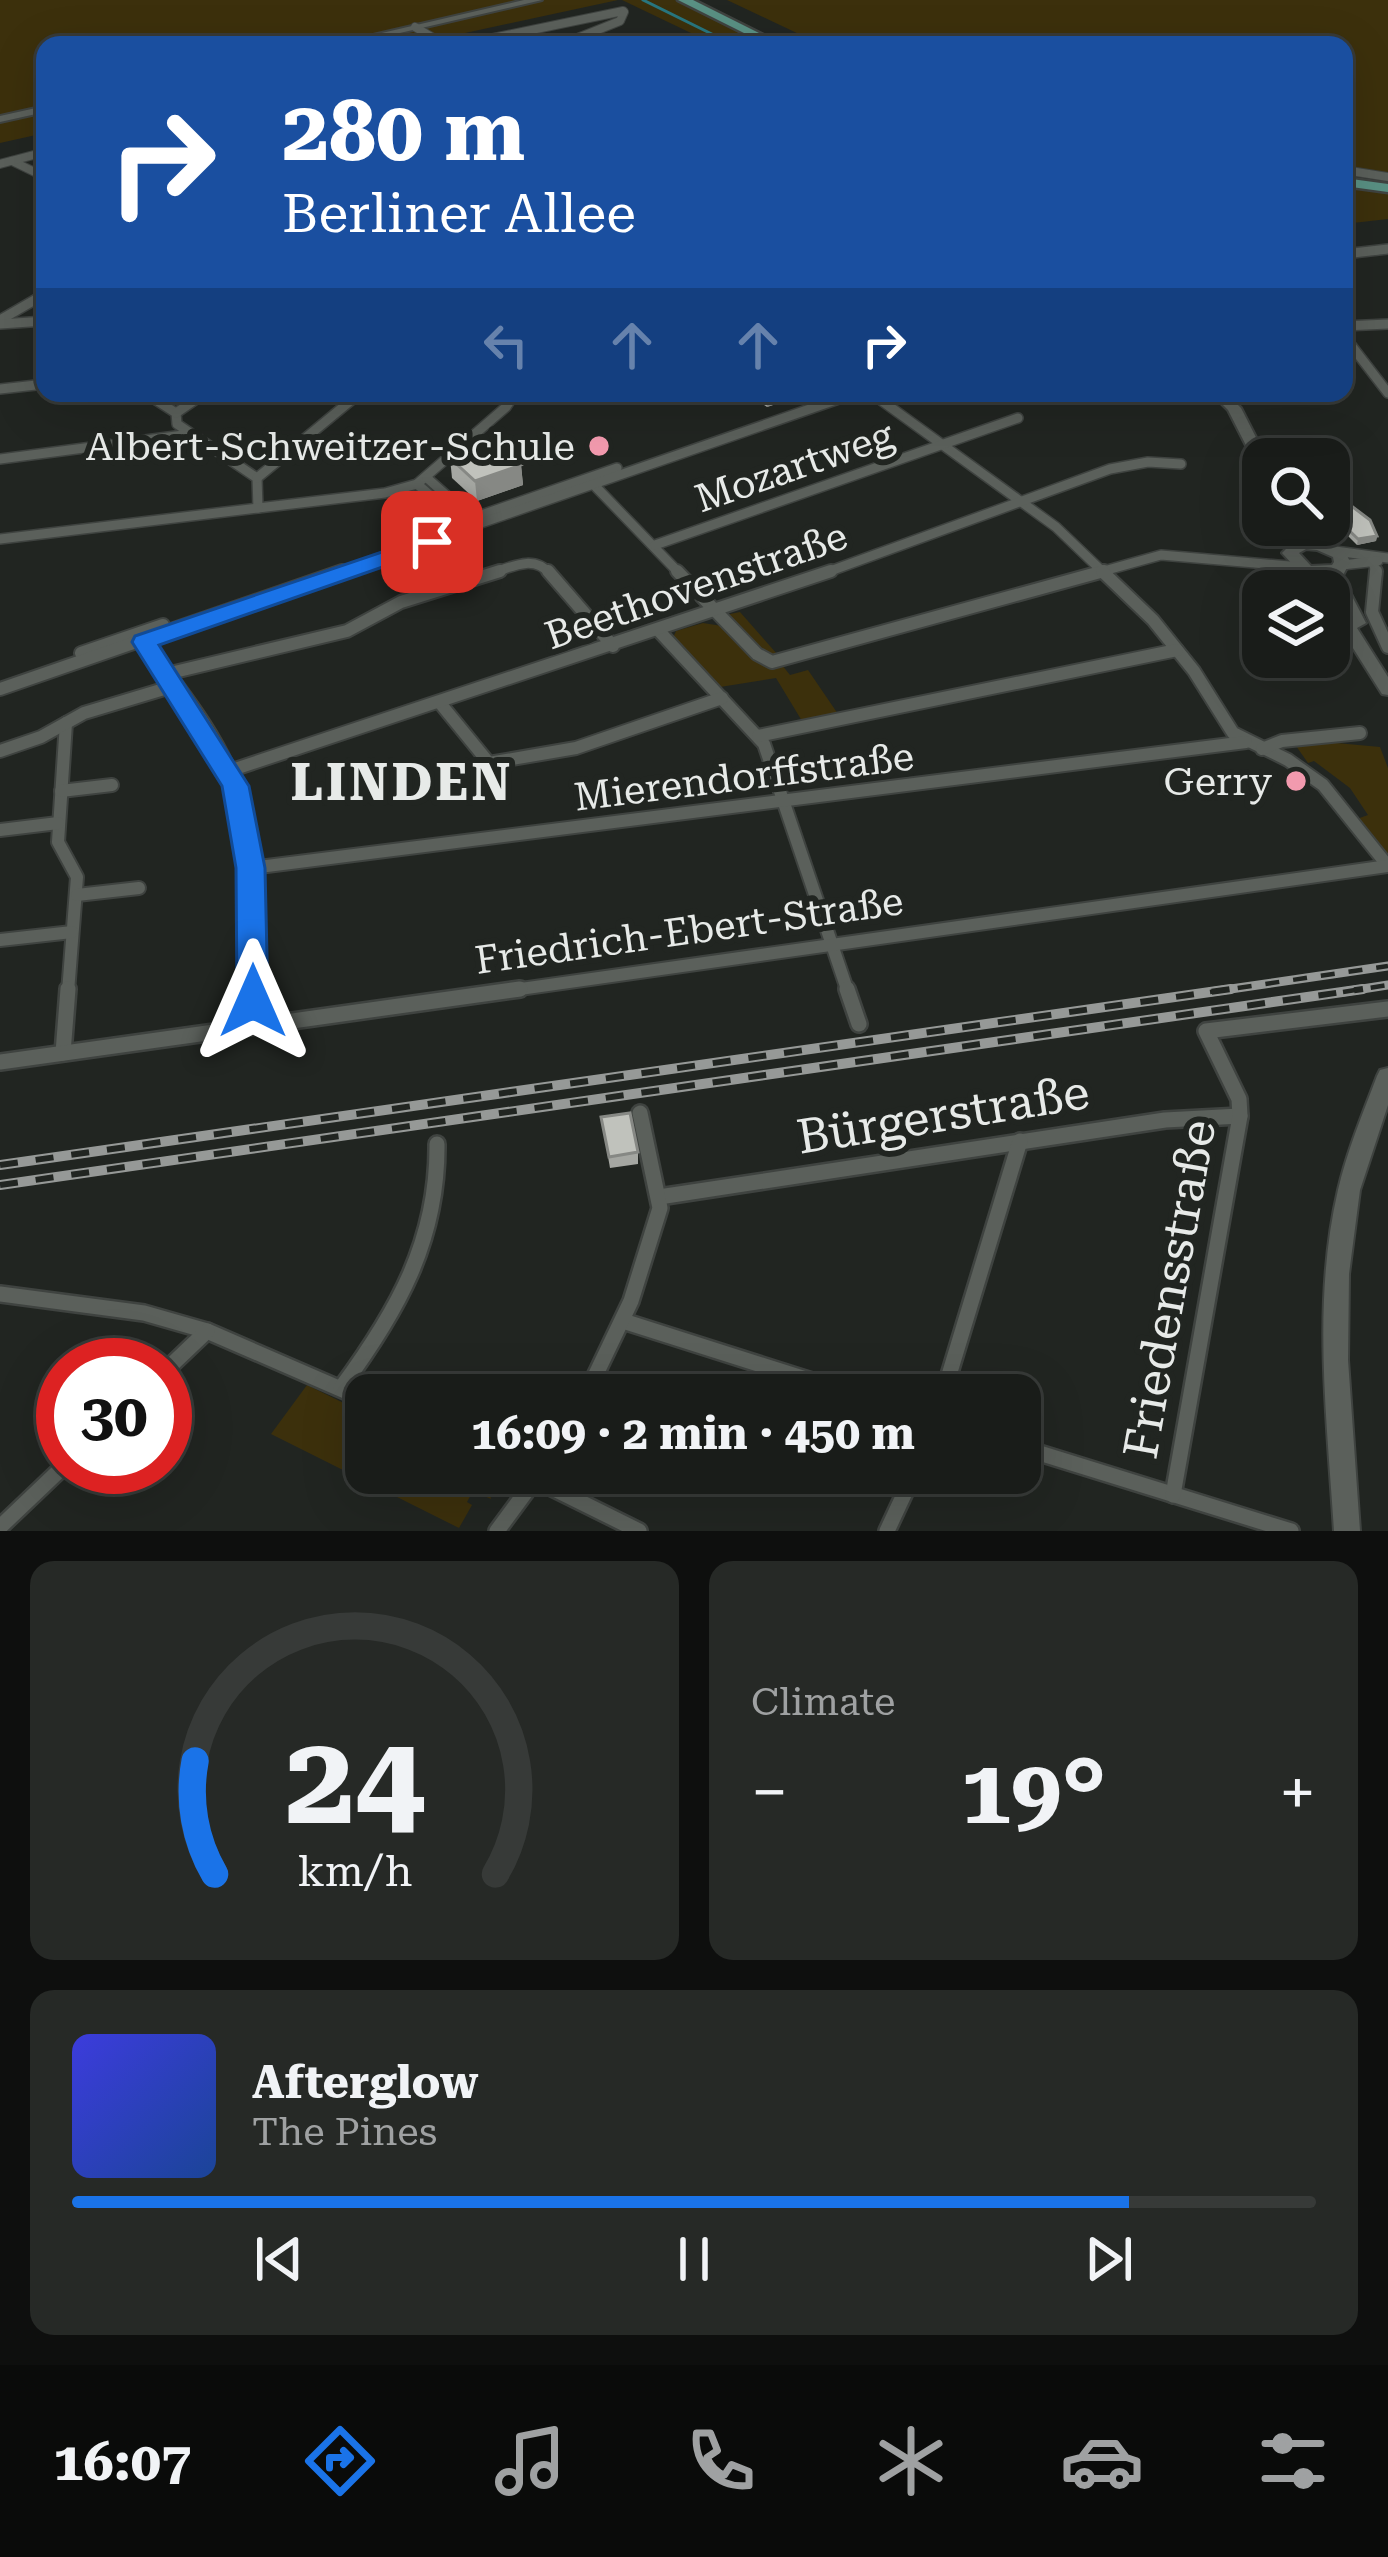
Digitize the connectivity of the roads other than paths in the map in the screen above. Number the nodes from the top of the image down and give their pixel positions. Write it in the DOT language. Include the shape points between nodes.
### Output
graph roads {
  1 [pos="537,0"];
  2 [pos="684,0"];
  3 [pos="699,0"];
  4 [pos="416,27"];
  5 [pos="376,36"];
  6 [pos="430,36"];
  7 [pos="502,36"];
  8 [pos="582,36"];
  9 [pos="758,36"];
  10 [pos="773,36"];
  11 [pos="36,111"];
  12 [pos="0,119"];
  13 [pos="36,154"];
  14 [pos="12,161"];
  15 [pos="0,164"];
  16 [pos="1353,171"];
  17 [pos="36,173"];
  18 [pos="1388,177"];
  19 [pos="1353,183"];
  20 [pos="1388,188"];
  21 [pos="1388,249"];
  22 [pos="1353,253"];
  23 [pos="36,299"];
  24 [pos="28,304"];
  25 [pos="36,312"];
  26 [pos="36,320"];
  27 [pos="0,322"];
  28 [pos="1388,324"];
  29 [pos="1353,326"];
  30 [pos="1353,348"];
  31 [pos="36,385"];
  32 [pos="0,388"];
  33 [pos="1388,393"];
  34 [pos="159,402"];
  35 [pos="192,402"];
  36 [pos="349,402"];
  37 [pos="509,402"];
  38 [pos="806,402"];
  39 [pos="830,402"];
  40 [pos="884,402"];
  41 [pos="1227,402"];
  42 [pos="1240,402"];
  43 [pos="176,413"];
  44 [pos="1018,418"];
  45 [pos="191,434"];
  46 [pos="1249,438"];
  47 [pos="1262,438"];
  48 [pos="945,446"];
  49 [pos="0,459"];
  50 [pos="1181,464"];
  51 [pos="256,478"];
  52 [pos="422,481"];
  53 [pos="595,485"];
  54 [pos="1022,502"];
  55 [pos="258,508"];
  56 [pos="457,521"];
  57 [pos="475,522"];
  58 [pos="0,539"];
  59 [pos="655,545"];
  60 [pos="1326,546"];
  61 [pos="1294,548"];
  62 [pos="1335,558"];
  63 [pos="1238,559"];
  64 [pos="1382,560"];
  65 [pos="1305,569"];
  66 [pos="1103,571"];
  67 [pos="717,612"];
  68 [pos="1350,626"];
  69 [pos="659,632"];
  70 [pos="141,638"];
  71 [pos="614,646"];
  72 [pos="1388,647"];
  73 [pos="1177,650"];
  74 [pos="1367,650"];
  75 [pos="170,680"];
  76 [pos="0,685"];
  77 [pos="1388,690"];
  78 [pos="722,698"];
  79 [pos="440,703"];
  80 [pos="66,723"];
  81 [pos="1360,733"];
  82 [pos="758,736"];
  83 [pos="1246,742"];
  84 [pos="1262,748"];
  85 [pos="0,751"];
  86 [pos="230,771"];
  87 [pos="112,785"];
  88 [pos="61,791"];
  89 [pos="784,801"];
  90 [pos="58,824"];
  91 [pos="0,830"];
  92 [pos="1388,866"];
  93 [pos="250,868"];
  94 [pos="139,888"];
  95 [pos="76,895"];
  96 [pos="72,932"];
  97 [pos="0,940"];
  98 [pos="830,943"];
  99 [pos="1388,1009"];
  100 [pos="252,1024"];
  101 [pos="859,1024"];
  102 [pos="63,1053"];
  103 [pos="0,1062"];
  104 [pos="1388,1076"];
  105 [pos="640,1113"];
  106 [pos="1240,1116"];
  107 [pos="1020,1141"];
  108 [pos="436,1144"];
  109 [pos="659,1196"];
  110 [pos="0,1294"];
  111 [pos="623,1321"];
  112 [pos="207,1331"];
  113 [pos="192,1345"];
  114 [pos="596,1374"];
  115 [pos="790,1374"];
  116 [pos="949,1374"];
  117 [pos="341,1388"];
  118 [pos="345,1390"];
  119 [pos="1041,1454"];
  120 [pos="36,1493"];
  121 [pos="520,1494"];
  122 [pos="568,1494"];
  123 [pos="904,1494"];
  124 [pos="1173,1495"];
  125 [pos="0,1527"];
  126 [pos="1288,1530"];
  127 [pos="497,1531"];
  128 [pos="638,1531"];
  129 [pos="887,1531"];
  130 [pos="1347,1531"];
  1 -- 4 [label="main road"];
  2 -- 9 [label="main road"];
  3 -- 10 [label="main road"];
  4 -- 5 [label="main road"];
  4 -- 6 [label="street"];
  7 -- 8 [label="street" via="626,15"];
  11 -- 12 [label="main road"];
  13 -- 14 [label="street"];
  14 -- 15 [label="street"];
  14 -- 17 [label="street"];
  16 -- 18 [label="street"];
  19 -- 20 [label="main road"];
  21 -- 22 [label="street"];
  23 -- 24 [label="street"];
  24 -- 25 [label="street"];
  24 -- 27 [label="street"];
  26 -- 27 [label="street"];
  28 -- 29 [label="street"];
  30 -- 33 [label="street"];
  31 -- 32 [label="street"];
  34 -- 43 [label="street"];
  35 -- 43 [label="street"];
  36 -- 51 [label="street"];
  37 -- 52 [label="street"];
  38 -- 57 [label="street"];
  39 -- 53 [label="street"];
  40 -- 48 [label="street"];
  41 -- 46 [label="main road"];
  42 -- 47 [label="main road"];
  43 -- 45 [label="street"];
  44 -- 48 [label="street, Mozartweg"];
  45 -- 49 [label="street"];
  45 -- 51 [label="street"];
  48 -- 54 [label="street"];
  48 -- 59 [label="street, Mozartweg"];
  50 -- 54 [label="street, Beethovenstraße" via="1127,464"];
  51 -- 55 [label="street"];
  52 -- 55 [label="street"];
  52 -- 56 [label="street"];
  52 -- 57 [label="street"];
  53 -- 57 [label="street"];
  53 -- 59 [label="street"];
  54 -- 66 [label="street"];
  54 -- 67 [label="street, Beethovenstraße"];
  55 -- 58 [label="street"];
  56 -- 57 [label="street"];
  56 -- 70 [label="street"];
  57 -- 70 [label="street"];
  59 -- 67 [label="street"];
  60 -- 62 [label="main road"];
  61 -- 62 [label="main road"];
  61 -- 63 [label="street"];
  61 -- 65 [label="main road" via="1290,557"];
  62 -- 64 [label="street"];
  62 -- 65 [label="main road"];
  62 -- 74 [label="main road" via="1334,577"];
  63 -- 65 [label="street"];
  63 -- 66 [label="street" via="1161,555"];
  64 -- 72 [label="street" via="1372,612"];
  66 -- 67 [label="street" via="772,662"];
  66 -- 73 [label="street"];
  67 -- 69 [label="street, Beethovenstraße"];
  68 -- 74 [label="main road"];
  69 -- 71 [label="street, Beethovenstraße"];
  69 -- 78 [label="street"];
  70 -- 75 [label="street"];
  70 -- 76 [label="street"];
  71 -- 75 [label="street" via="543,565 527,562 400,602 347,631"];
  71 -- 79 [label="street, Beethovenstraße"];
  73 -- 82 [label="street"];
  73 -- 83 [label="street"];
  74 -- 77 [label="main road"];
  75 -- 80 [label="street"];
  75 -- 86 [label="street"];
  78 -- 79 [label="street" via="576,748 490,763"];
  78 -- 82 [label="street"];
  79 -- 86 [label="street, Beethovenstraße"];
  80 -- 85 [label="street"];
  80 -- 88 [label="street"];
  81 -- 84 [label="street"];
  82 -- 89 [label="street"];
  83 -- 84 [label="street"];
  83 -- 89 [label="street, Mierendorffstraße"];
  84 -- 92 [label="street" via="1330,792"];
  86 -- 93 [label="street"];
  87 -- 88 [label="street"];
  88 -- 90 [label="street"];
  89 -- 93 [label="street, Mierendorffstraße"];
  89 -- 98 [label="street"];
  90 -- 91 [label="street"];
  90 -- 95 [label="street"];
  92 -- 98 [label="street, Friedrich-Ebert-Straße"];
  93 -- 100 [label="street"];
  94 -- 95 [label="street"];
  95 -- 96 [label="street"];
  96 -- 97 [label="street"];
  96 -- 102 [label="street"];
  98 -- 100 [label="street, Friedrich-Ebert-Straße"];
  98 -- 101 [label="street"];
  99 -- 106 [label="street, Friedensstraße" via="1206,1031"];
  100 -- 102 [label="street, Friedrich-Ebert-Straße"];
  102 -- 103 [label="street, Friedrich-Ebert-Straße"];
  104 -- 130 [label="main road" via="1360,1148 1340,1244"];
  105 -- 109 [label="street"];
  106 -- 107 [label="street, Bürgerstraße"];
  106 -- 124 [label="street, Friedensstraße"];
  107 -- 109 [label="street, Bürgerstraße"];
  107 -- 116 [label="street"];
  108 -- 117 [label="street" via="437,1204 425,1250 398,1309"];
  109 -- 111 [label="street" via="650,1250"];
  110 -- 112 [label="street" via="144,1313"];
  111 -- 114 [label="street"];
  111 -- 115 [label="street"];
  112 -- 113 [label="street"];
  112 -- 117 [label="street"];
  117 -- 118 [label="street"];
  119 -- 124 [label="street"];
  120 -- 125 [label="street"];
  121 -- 127 [label="street"];
  122 -- 128 [label="street"];
  123 -- 129 [label="street"];
  124 -- 126 [label="street"];
}
